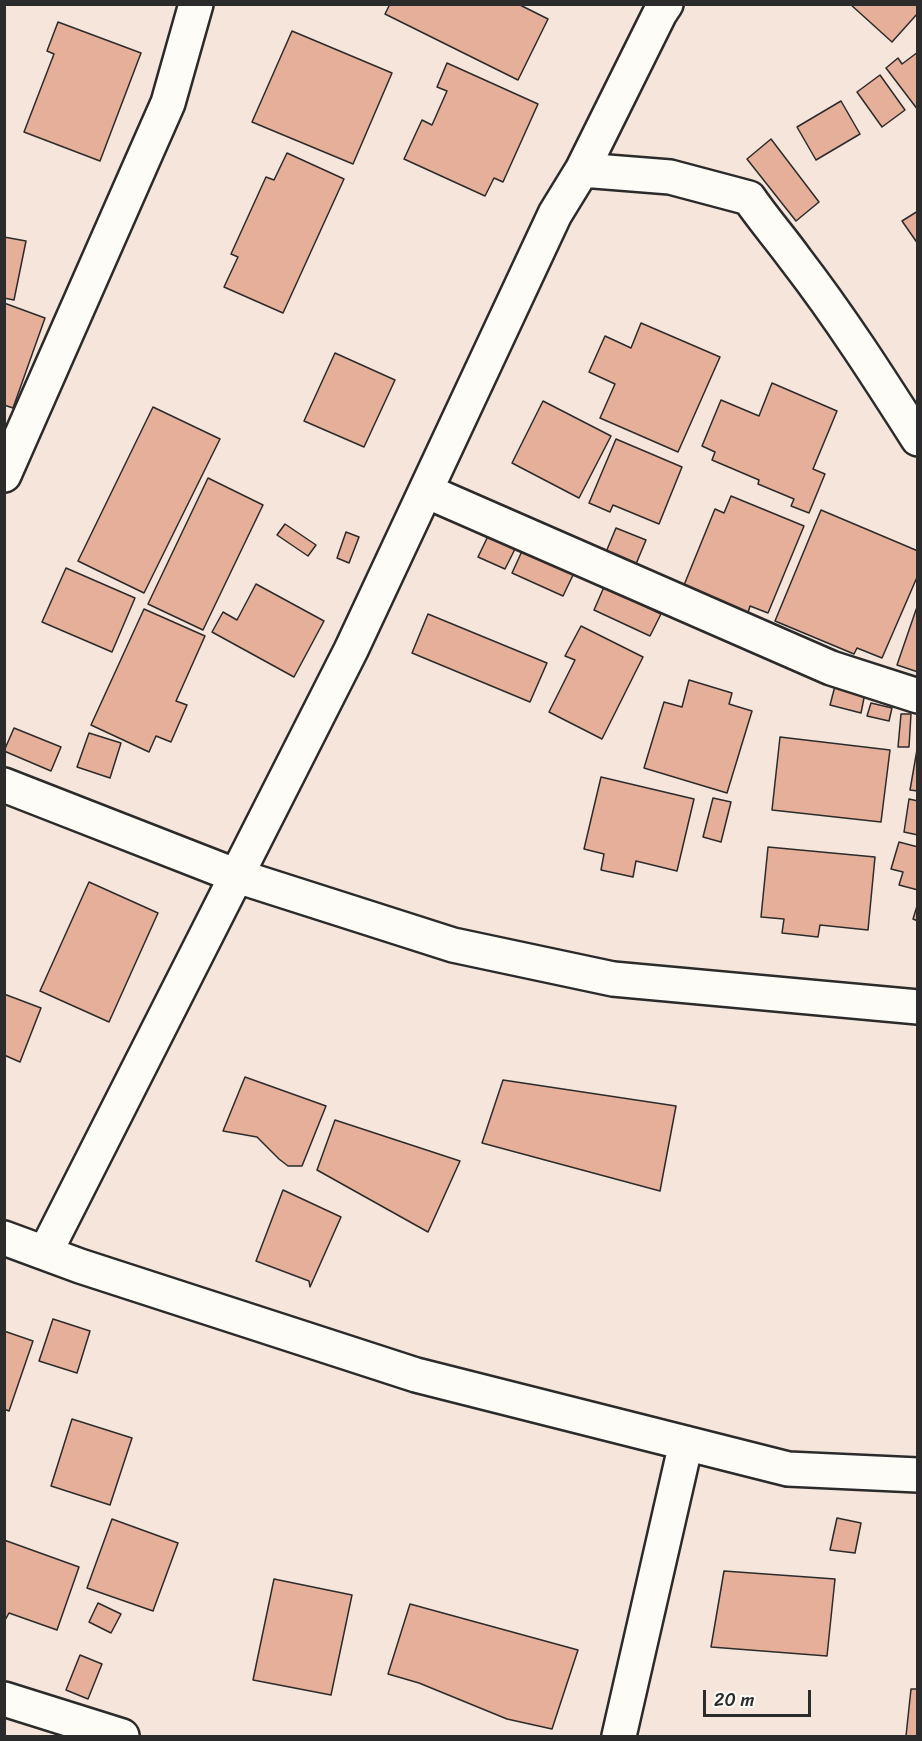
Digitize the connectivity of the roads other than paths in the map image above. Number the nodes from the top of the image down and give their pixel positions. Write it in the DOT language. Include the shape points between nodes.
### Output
graph roads {
  1 [pos="196,4"];
  2 [pos="657,7"];
  3 [pos="582,170"];
  4 [pos="918,439"];
  5 [pos="4,475"];
  6 [pos="426,491"];
  7 [pos="918,696"];
  8 [pos="4,785"];
  9 [pos="237,876"];
  10 [pos="918,1007"];
  11 [pos="4,1238"];
  12 [pos="45,1253"];
  13 [pos="686,1443"];
  14 [pos="918,1475"];
  15 [pos="4,1699"];
  16 [pos="122,1737"];
  17 [pos="619,1737"];
  1 -- 5 [label="street" via="168,103"];
  2 -- 3 [label="street"];
  3 -- 4 [label="street" via="670,177 749,198 862,352"];
  3 -- 6 [label="street" via="555,214"];
  6 -- 7 [label="street" via="831,668"];
  6 -- 9 [label="street"];
  8 -- 9 [label="street"];
  9 -- 10 [label="street" via="453,945 613,979"];
  9 -- 12 [label="street"];
  11 -- 12 [label="street"];
  12 -- 13 [label="street" via="416,1375"];
  13 -- 14 [label="street" via="788,1469"];
  13 -- 17 [label="street"];
  15 -- 16 [label="street"];
}
